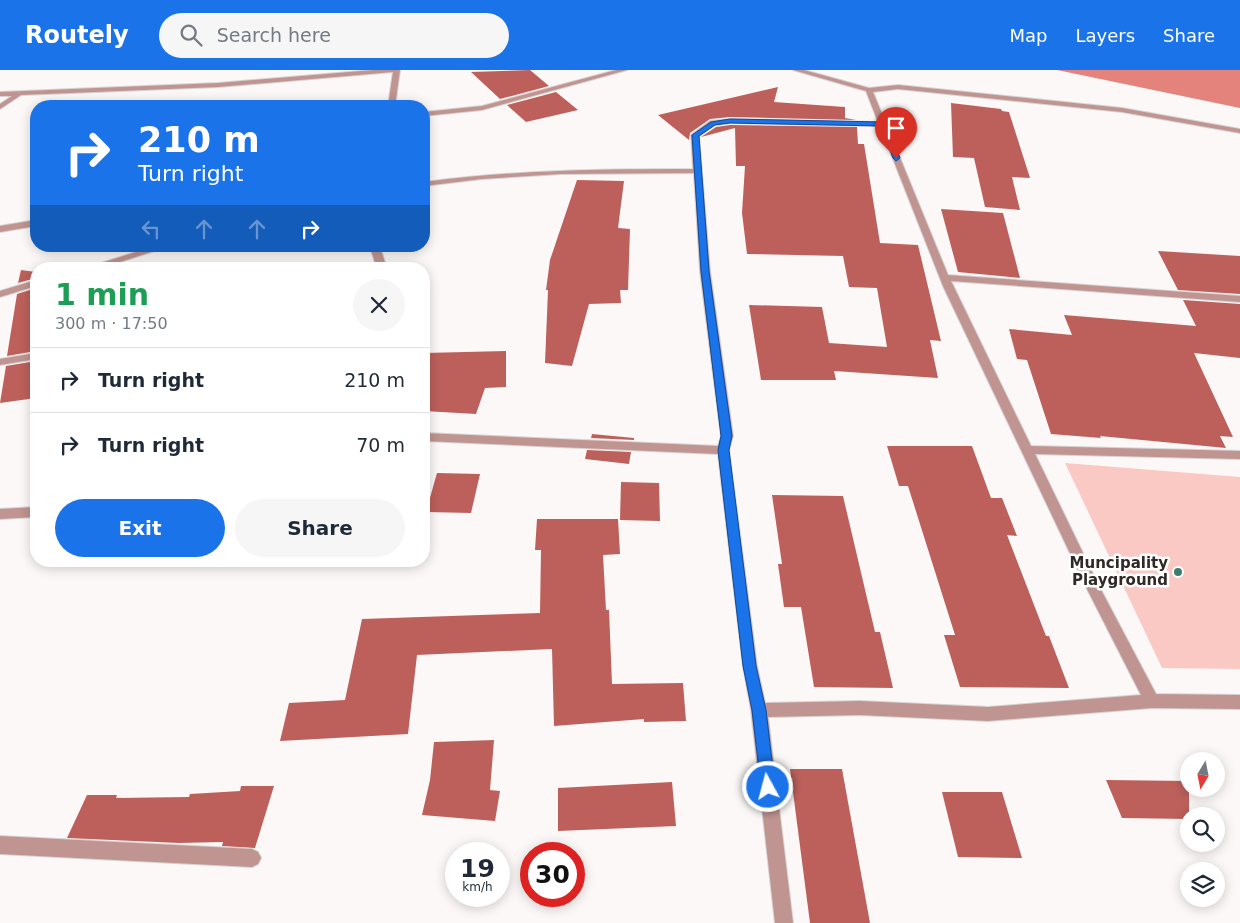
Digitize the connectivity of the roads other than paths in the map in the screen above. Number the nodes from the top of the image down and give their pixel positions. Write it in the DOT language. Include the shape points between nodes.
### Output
graph roads {
  1 [pos="397,70"];
  2 [pos="624,70"];
  3 [pos="796,70"];
  4 [pos="869,90"];
  5 [pos="20,93"];
  6 [pos="0,94"];
  7 [pos="393,100"];
  8 [pos="0,107"];
  9 [pos="430,114"];
  10 [pos="884,124"];
  11 [pos="1240,131"];
  12 [pos="697,171"];
  13 [pos="430,183"];
  14 [pos="30,224"];
  15 [pos="0,229"];
  16 [pos="145,252"];
  17 [pos="111,262"];
  18 [pos="945,278"];
  19 [pos="30,285"];
  20 [pos="0,294"];
  21 [pos="1240,299"];
  22 [pos="30,357"];
  23 [pos="0,362"];
  24 [pos="430,437"];
  25 [pos="723,450"];
  26 [pos="1028,450"];
  27 [pos="1240,455"];
  28 [pos="30,512"];
  29 [pos="0,514"];
  30 [pos="1152,701"];
  31 [pos="1240,702"];
  32 [pos="759,710"];
  33 [pos="0,845"];
  34 [pos="252,858"];
  35 [pos="784,923"];
  1 -- 5 [label="street" via="218,85"];
  1 -- 7 [label="street"];
  2 -- 9 [label="street" via="482,108"];
  3 -- 4 [label="street"];
  4 -- 10 [label="street"];
  4 -- 11 [label="street" via="898,87 1122,110"];
  5 -- 6 [label="street"];
  5 -- 8 [label="street"];
  10 -- 12 [label="street" via="713,123 695,135"];
  10 -- 18 [label="street"];
  12 -- 13 [label="street" via="561,172"];
  12 -- 25 [label="street" via="705,271 727,436"];
  14 -- 15 [label="street"];
  16 -- 17 [label="street"];
  18 -- 21 [label="street"];
  18 -- 26 [label="street"];
  19 -- 20 [label="street"];
  22 -- 23 [label="street"];
  24 -- 25 [label="street"];
  25 -- 32 [label="street" via="750,666"];
  26 -- 27 [label="street"];
  26 -- 30 [label="street"];
  28 -- 29 [label="street"];
  30 -- 31 [label="street"];
  30 -- 32 [label="street" via="988,714 860,708"];
  32 -- 35 [label="street"];
  33 -- 34 [label="street"];
}
